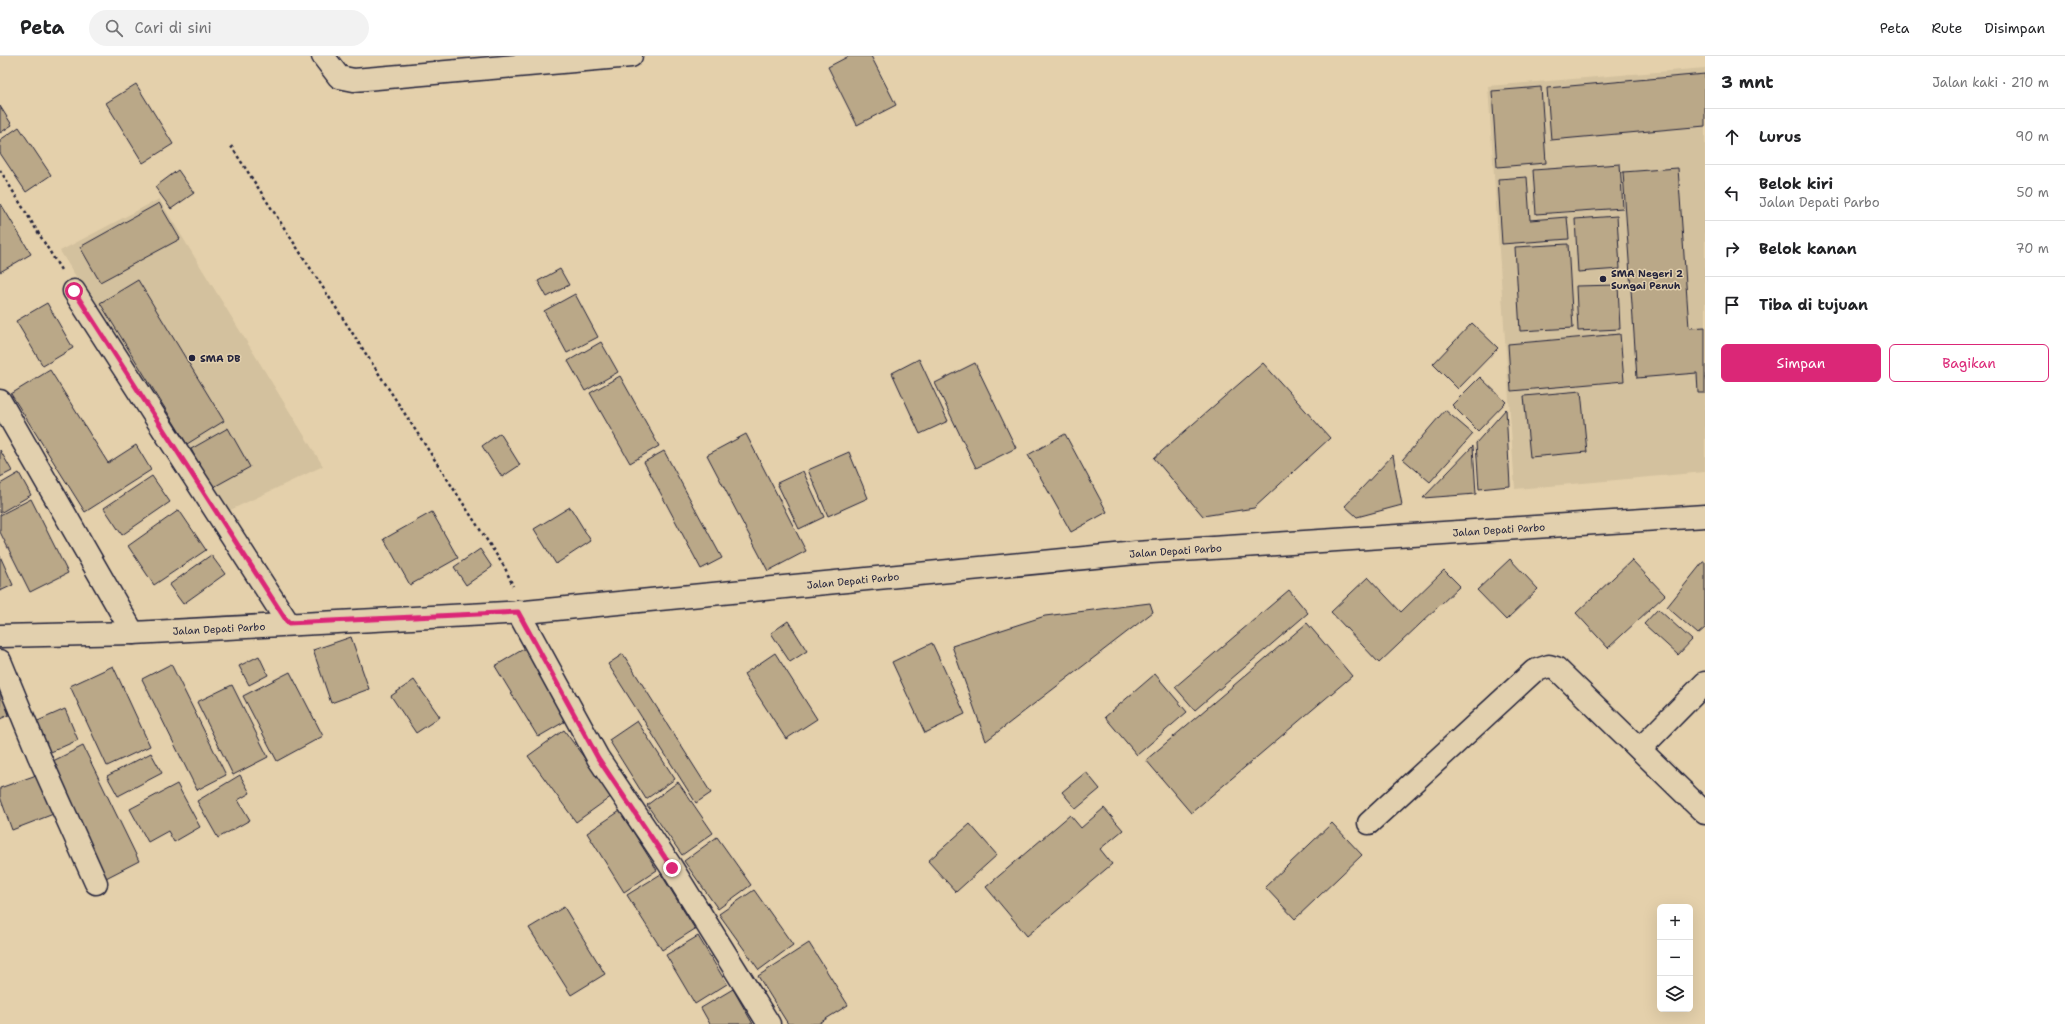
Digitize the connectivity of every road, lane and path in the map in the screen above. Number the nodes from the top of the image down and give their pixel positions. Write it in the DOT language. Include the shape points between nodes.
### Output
graph roads {
  1 [pos="323,56"];
  2 [pos="631,56"];
  3 [pos="231,146"];
  4 [pos="0,170"];
  5 [pos="74,291"];
  6 [pos="0,401"];
  7 [pos="1705,516"];
  8 [pos="522,612"];
  9 [pos="288,623"];
  10 [pos="133,633"];
  11 [pos="0,636"];
  12 [pos="0,661"];
  13 [pos="1705,683"];
  14 [pos="1640,749"];
  15 [pos="1705,812"];
  16 [pos="1369,823"];
  17 [pos="96,883"];
  18 [pos="769,1024"];
  1 -- 2 [label="street" via="339,77 354,80"];
  3 -- 8 [label="path" via="505,568"];
  4 -- 5 [label="path"];
  5 -- 9 [label="street"];
  6 -- 10 [label="street"];
  7 -- 8 [label="street, Jalan Depati Parbo" via="1136,553"];
  8 -- 9 [label="street, Jalan Depati Parbo"];
  8 -- 18 [label="street" via="598,758 672,868"];
  9 -- 10 [label="street, Jalan Depati Parbo"];
  10 -- 11 [label="street, Jalan Depati Parbo"];
  12 -- 17 [label="street"];
  13 -- 14 [label="street"];
  14 -- 15 [label="street"];
  14 -- 16 [label="street" via="1556,668 1541,667"];
}
